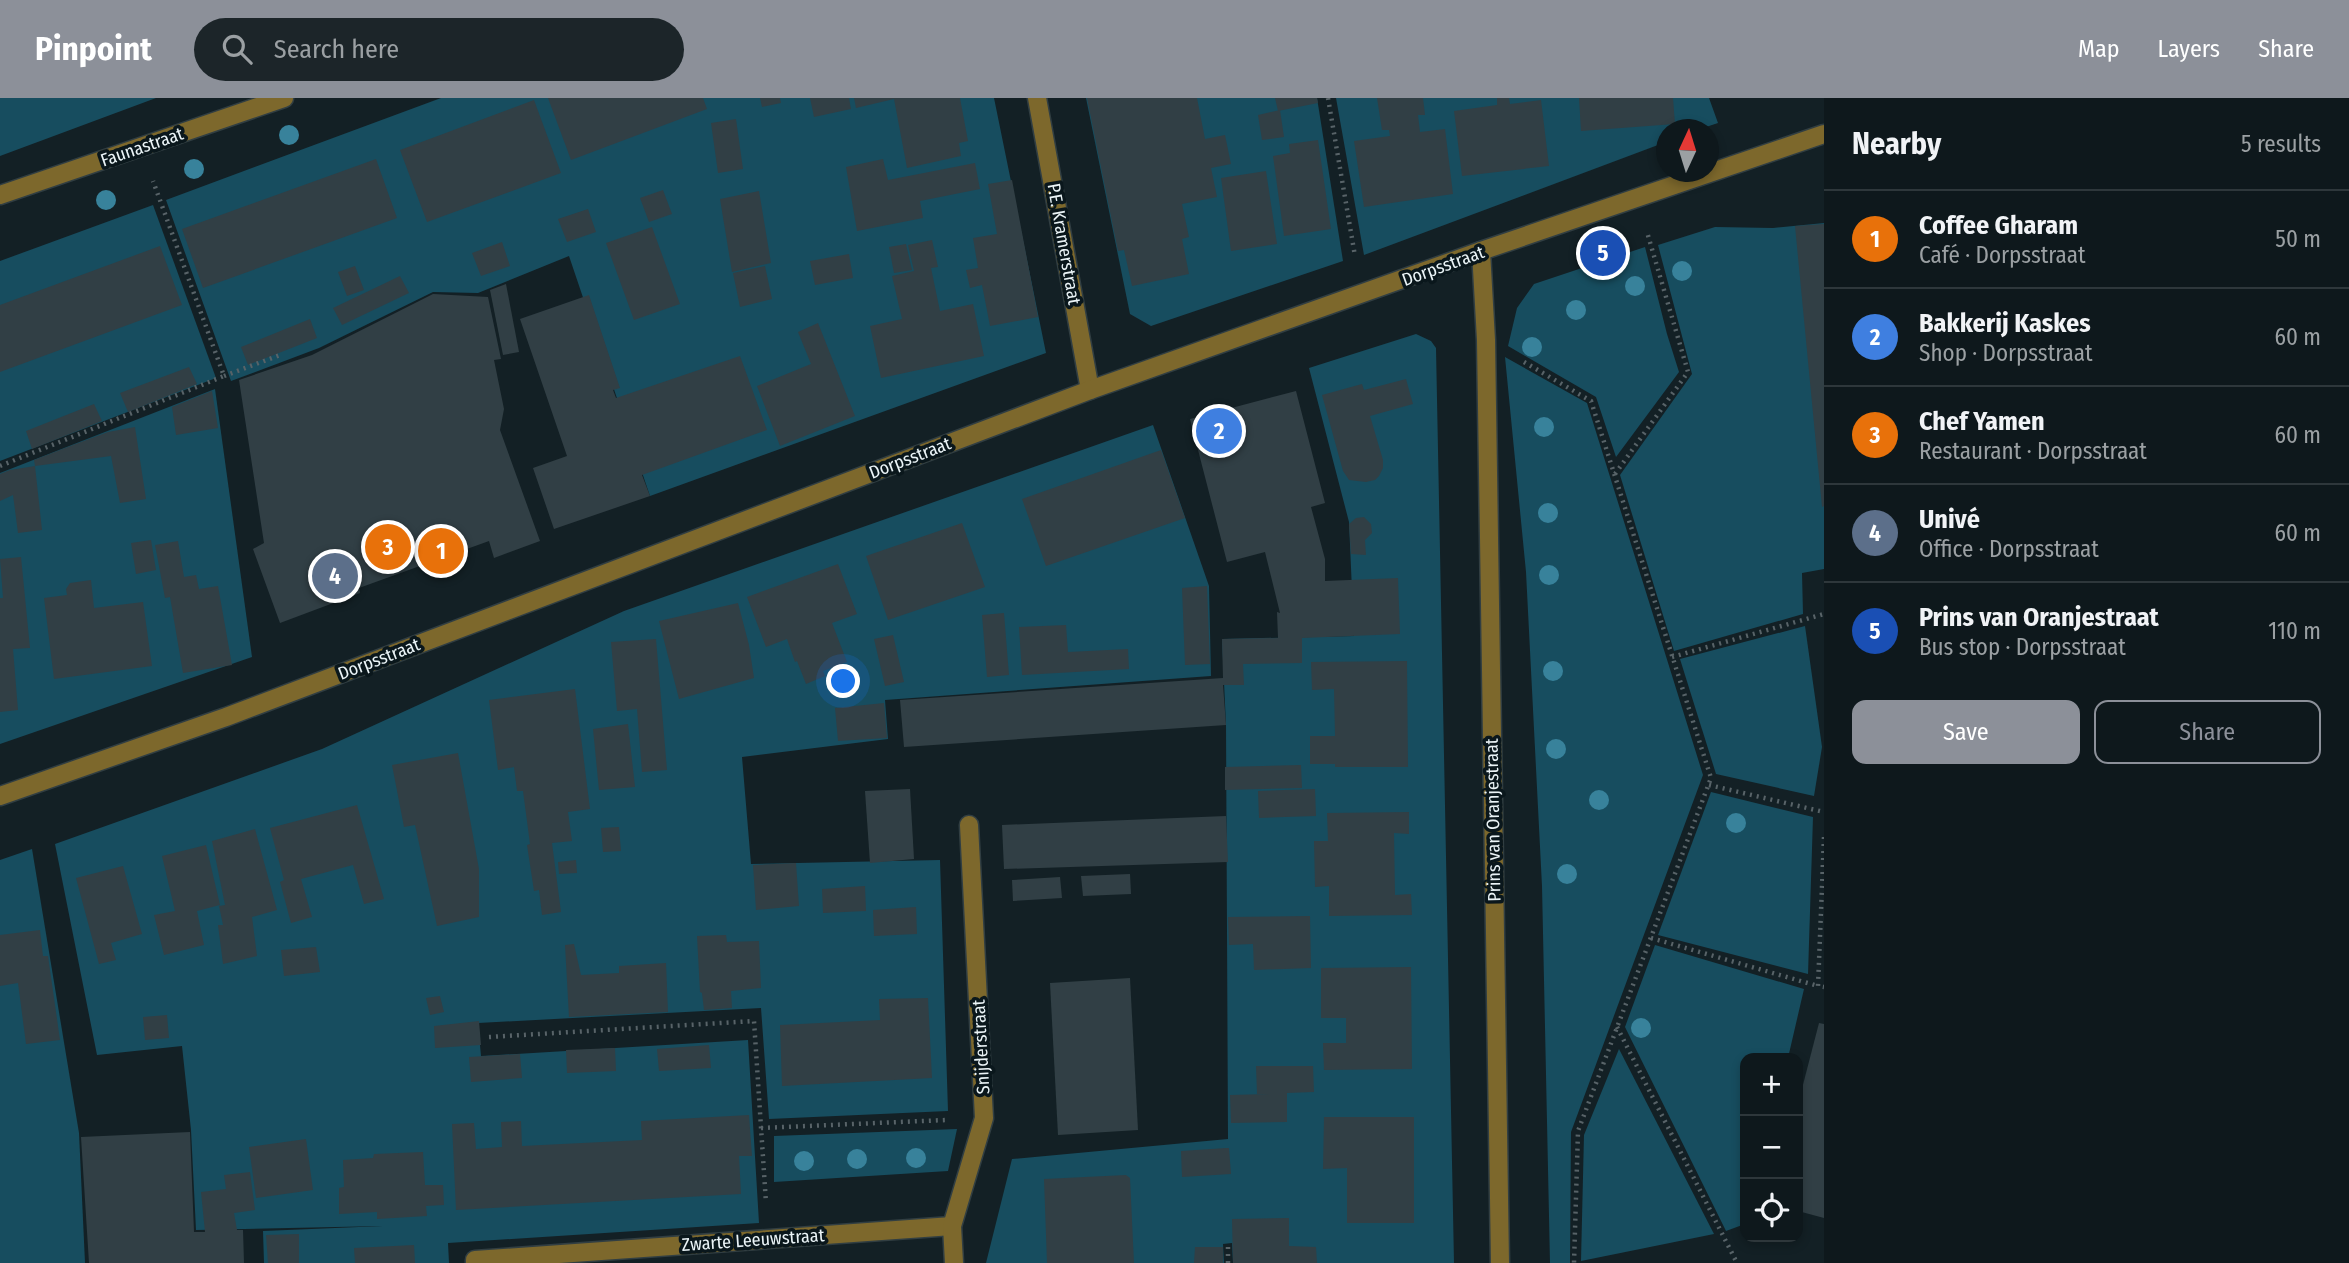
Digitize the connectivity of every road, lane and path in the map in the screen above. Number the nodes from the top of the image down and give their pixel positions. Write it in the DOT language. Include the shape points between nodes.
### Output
graph roads {
  1 [pos="285,98"];
  2 [pos="1037,98"];
  3 [pos="1328,98"];
  4 [pos="1824,134"];
  5 [pos="141,147"];
  6 [pos="0,195"];
  7 [pos="1637,197"];
  8 [pos="1481,251"];
  9 [pos="1370,292"];
  10 [pos="1486,340"];
  11 [pos="280,355"];
  12 [pos="224,376"];
  13 [pos="1090,390"];
  14 [pos="0,466"];
  15 [pos="1614,474"];
  16 [pos="1824,614"];
  17 [pos="1672,657"];
  18 [pos="1709,785"];
  19 [pos="0,796"];
  20 [pos="1824,812"];
  21 [pos="969,825"];
  22 [pos="1824,837"];
  23 [pos="1651,938"];
  24 [pos="1821,987"];
  25 [pos="1617,1027"];
  26 [pos="489,1037"];
  27 [pos="985,1118"];
  28 [pos="761,1128"];
  29 [pos="952,1226"];
  30 [pos="768,1239"];
  31 [pos="1228,1247"];
  32 [pos="475,1263"];
  33 [pos="954,1263"];
  34 [pos="1228,1263"];
  35 [pos="1500,1263"];
  36 [pos="1574,1263"];
  37 [pos="1737,1263"];
  1 -- 5 [label="street, Faunastraat"];
  2 -- 13 [label="street, P.E. Kramerstraat"];
  3 -- 9 [label="path" via="1353,251"];
  4 -- 7 [label="street, Dorpsstraat"];
  5 -- 6 [label="street, Faunastraat"];
  5 -- 12 [label="path"];
  7 -- 8 [label="street, Dorpsstraat"];
  7 -- 15 [label="path" via="1688,372"];
  8 -- 9 [label="street, Dorpsstraat"];
  8 -- 10 [label="street, Prins van Oranjestraat"];
  9 -- 13 [label="street, Dorpsstraat"];
  10 -- 15 [label="path" via="1591,401"];
  10 -- 35 [label="street, Prins van Oranjestraat"];
  11 -- 12 [label="path"];
  12 -- 14 [label="path"];
  13 -- 19 [label="street, Dorpsstraat" via="226,718"];
  15 -- 17 [label="path"];
  16 -- 17 [label="path"];
  17 -- 18 [label="path" via="1711,778"];
  18 -- 20 [label="path"];
  18 -- 23 [label="path"];
  21 -- 27 [label="street, Snijderstraat"];
  22 -- 24 [label="path"];
  23 -- 24 [label="path"];
  23 -- 25 [label="path"];
  25 -- 36 [label="path" via="1578,1131"];
  25 -- 37 [label="path"];
  26 -- 28 [label="path" via="754,1021"];
  27 -- 28 [label="path"];
  27 -- 29 [label="street, Snijderstraat"];
  28 -- 30 [label="path"];
  29 -- 30 [label="street, Zwarte Leeuwstraat"];
  29 -- 33 [label="street, Snijderstraat"];
  30 -- 32 [label="street, Zwarte Leeuwstraat"];
  31 -- 34 [label="path"];
}
